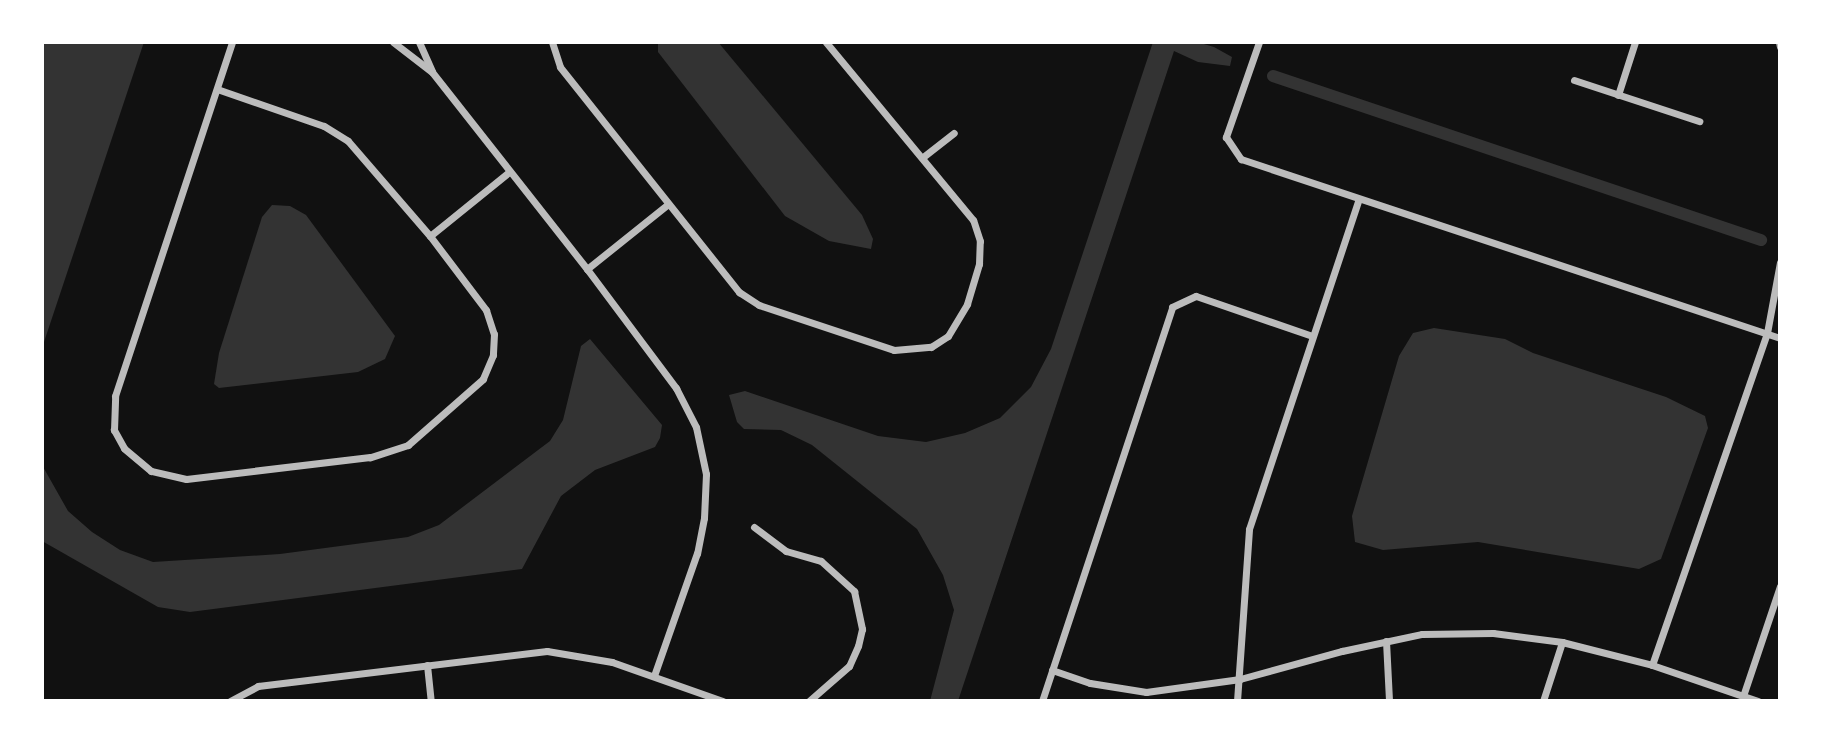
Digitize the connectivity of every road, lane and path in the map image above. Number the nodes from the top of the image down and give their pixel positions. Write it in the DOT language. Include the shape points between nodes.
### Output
graph roads {
  1 [pos="232,42"];
  2 [pos="393,42"];
  3 [pos="419,42"];
  4 [pos="552,42"];
  5 [pos="827,42"];
  6 [pos="1259,42"];
  7 [pos="1635,42"];
  8 [pos="432,72"];
  9 [pos="1574,80"];
  10 [pos="217,89"];
  11 [pos="1618,95"];
  12 [pos="1699,121"];
  13 [pos="954,133"];
  14 [pos="923,157"];
  15 [pos="509,172"];
  16 [pos="1358,201"];
  17 [pos="668,204"];
  18 [pos="430,236"];
  19 [pos="1780,262"];
  20 [pos="587,269"];
  21 [pos="1767,333"];
  22 [pos="1312,336"];
  23 [pos="1780,338"];
  24 [pos="754,527"];
  25 [pos="1780,586"];
  26 [pos="1386,641"];
  27 [pos="1562,642"];
  28 [pos="427,665"];
  29 [pos="1653,665"];
  30 [pos="1052,670"];
  31 [pos="654,676"];
  32 [pos="1240,679"];
  33 [pos="1743,696"];
  34 [pos="230,701"];
  35 [pos="431,701"];
  36 [pos="723,701"];
  37 [pos="809,701"];
  38 [pos="1042,701"];
  39 [pos="1237,701"];
  40 [pos="1389,701"];
  41 [pos="1543,701"];
  42 [pos="1758,701"];
  1 -- 10 [label="street"];
  2 -- 8 [label="street"];
  3 -- 8 [label="street"];
  4 -- 17 [label="street" via="560,67"];
  5 -- 14 [label="street"];
  6 -- 16 [label="street" via="1226,137 1231,150 1241,159"];
  7 -- 11 [label="street"];
  8 -- 15 [label="street"];
  9 -- 11 [label="street"];
  10 -- 18 [label="street" via="324,126 348,141"];
  10 -- 18 [label="street" via="115,396 114,430 124,448 151,471 186,479 389,453 408,445 472,393 493,355 494,334 486,310"];
  11 -- 12 [label="street"];
  13 -- 14 [label="street"];
  14 -- 17 [label="street" via="973,220 981,242 979,264 959,322 931,346 914,350 894,350 759,305 721,273"];
  15 -- 18 [label="street"];
  15 -- 20 [label="street"];
  16 -- 21 [label="street"];
  16 -- 22 [label="street"];
  17 -- 20 [label="street"];
  19 -- 21 [label="street"];
  20 -- 31 [label="street" via="676,388 696,427 705,474 697,553"];
  21 -- 23 [label="street"];
  21 -- 29 [label="street"];
  22 -- 30 [label="street" via="1196,296 1172,307"];
  22 -- 32 [label="street" via="1249,529"];
  24 -- 37 [label="street" via="786,551 821,561 854,591 862,629 849,666"];
  25 -- 33 [label="street"];
  26 -- 27 [label="street" via="1422,634 1493,633"];
  26 -- 32 [label="street"];
  26 -- 40 [label="street"];
  27 -- 29 [label="street"];
  27 -- 41 [label="street"];
  28 -- 31 [label="street" via="547,651 580,654"];
  28 -- 34 [label="street" via="258,686"];
  28 -- 35 [label="street"];
  29 -- 33 [label="street"];
  30 -- 32 [label="street" via="1090,683 1146,692"];
  30 -- 38 [label="street"];
  31 -- 36 [label="street"];
  32 -- 39 [label="street"];
  33 -- 42 [label="street"];
}
